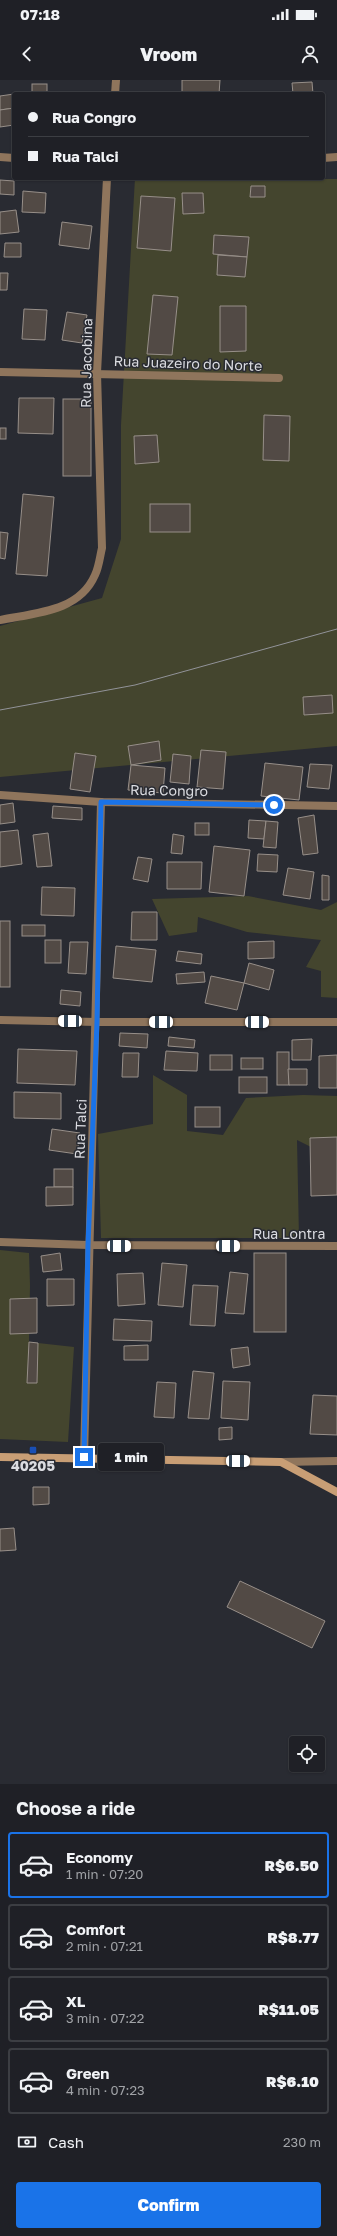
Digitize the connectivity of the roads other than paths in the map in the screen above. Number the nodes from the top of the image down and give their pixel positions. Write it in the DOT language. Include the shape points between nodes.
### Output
graph roads {
  1 [pos="116,80"];
  2 [pos="115,92"];
  3 [pos="0,157"];
  4 [pos="337,157"];
  5 [pos="12,158"];
  6 [pos="325,158"];
  7 [pos="107,180"];
  8 [pos="0,372"];
  9 [pos="97,373"];
  10 [pos="279,378"];
  11 [pos="0,620"];
  12 [pos="0,795"];
  13 [pos="101,802"];
  14 [pos="337,806"];
  15 [pos="0,1020"];
  16 [pos="97,1022"];
  17 [pos="337,1022"];
  18 [pos="0,1242"];
  19 [pos="88,1245"];
  20 [pos="337,1246"];
  21 [pos="0,1457"];
  22 [pos="84,1457"];
  23 [pos="337,1461"];
  24 [pos="281,1462"];
  25 [pos="337,1492"];
  1 -- 2 [label="street"];
  3 -- 5 [label="street"];
  4 -- 6 [label="street"];
  7 -- 9 [label="street, Rua Jacobina"];
  8 -- 9 [label="street, Rua Juazeiro do Norte"];
  9 -- 10 [label="street, Rua Juazeiro do Norte"];
  9 -- 11 [label="street, Rua Jacobina" via="102,548 95,575 81,595 61,608"];
  12 -- 13 [label="street, Rua Congro"];
  13 -- 14 [label="street, Rua Congro"];
  13 -- 16 [label="street, Rua Talci"];
  15 -- 16 [label="street"];
  16 -- 17 [label="street"];
  16 -- 19 [label="street, Rua Talci"];
  18 -- 19 [label="street, Rua Lontra"];
  19 -- 20 [label="street, Rua Lontra"];
  19 -- 22 [label="street, Rua Talci"];
  21 -- 22 [label="main road"];
  22 -- 24 [label="main road" via="136,1461"];
  23 -- 24 [label="street"];
  24 -- 25 [label="main road"];
}
